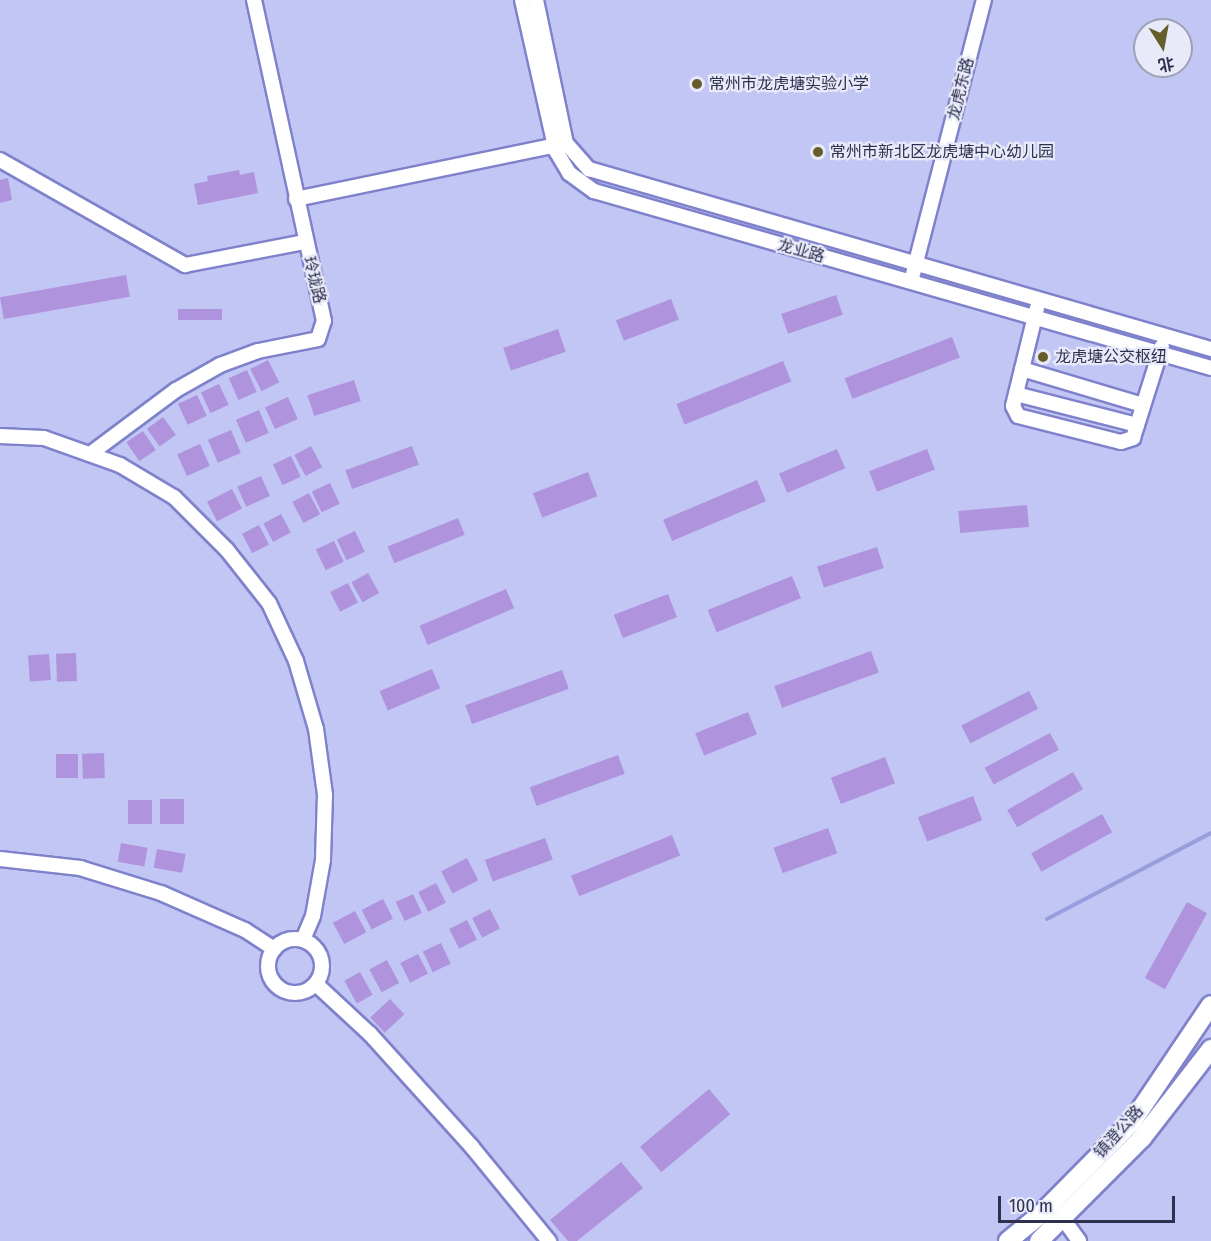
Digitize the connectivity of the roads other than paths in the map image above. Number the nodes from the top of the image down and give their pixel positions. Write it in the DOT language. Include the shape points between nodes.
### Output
graph roads {
  1 [pos="254,0"];
  2 [pos="522,0"];
  3 [pos="536,0"];
  4 [pos="984,0"];
  5 [pos="560,144"];
  6 [pos="0,160"];
  7 [pos="296,199"];
  8 [pos="304,242"];
  9 [pos="916,266"];
  10 [pos="910,282"];
  11 [pos="1039,300"];
  12 [pos="1035,317"];
  13 [pos="1166,336"];
  14 [pos="1211,349"];
  15 [pos="1160,353"];
  16 [pos="1211,368"];
  17 [pos="1022,369"];
  18 [pos="1016,394"];
  19 [pos="1143,405"];
  20 [pos="1137,425"];
  21 [pos="0,436"];
  22 [pos="90,454"];
  23 [pos="0,859"];
  24 [pos="303,940"];
  25 [pos="274,949"];
  26 [pos="316,984"];
  27 [pos="1211,1005"];
  28 [pos="1211,1049"];
  29 [pos="1064,1220"];
  30 [pos="549,1241"];
  31 [pos="1008,1241"];
  32 [pos="1039,1241"];
  33 [pos="1079,1241"];
  1 -- 7 [label="street, 玲珑路"];
  2 -- 5 [label="street, 龙业路"];
  3 -- 5 [label="street, 龙业路"];
  4 -- 9 [label="street, 龙虎东路"];
  5 -- 7 [label="street"];
  5 -- 9 [label="street, 龙业路" via="589,169"];
  5 -- 10 [label="street, 龙业路" via="569,173 594,191"];
  6 -- 8 [label="street" via="185,265"];
  7 -- 8 [label="street, 玲珑路"];
  8 -- 22 [label="street, 玲珑路" via="324,321 318,339 258,351 220,365 176,390"];
  9 -- 10 [label="street, 龙虎东路"];
  9 -- 11 [label="street, 龙业路"];
  10 -- 12 [label="street, 龙业路"];
  11 -- 12 [label="street"];
  11 -- 13 [label="street, 龙业路"];
  12 -- 15 [label="street, 龙业路"];
  12 -- 17 [label="street"];
  13 -- 14 [label="street, 龙业路"];
  13 -- 15 [label="street"];
  15 -- 16 [label="street, 龙业路"];
  15 -- 19 [label="street"];
  17 -- 18 [label="street"];
  17 -- 19 [label="street"];
  18 -- 20 [label="street"];
  18 -- 20 [label="street" via="1013,406 1018,416 1121,442 1133,438"];
  19 -- 20 [label="street"];
  21 -- 22 [label="street" via="44,438"];
  22 -- 24 [label="street" via="120,465 174,497 227,550 269,603 296,661 316,729 325,795 323,860 313,916"];
  23 -- 25 [label="street" via="80,868 161,893 245,930"];
  24 -- 25 [label="street" via="285,941"];
  24 -- 26 [label="street" via="313,945 323,964"];
  25 -- 26 [label="street" via="268,963 274,985 295,994"];
  26 -- 30 [label="street" via="370,1034 472,1147"];
  27 -- 31 [label="main road, 镇澄公路" via="1132,1122 1041,1214"];
  28 -- 29 [label="main road, 镇澄公路" via="1142,1138"];
  29 -- 32 [label="main road, 镇澄公路"];
  29 -- 33 [label="street"];
}
